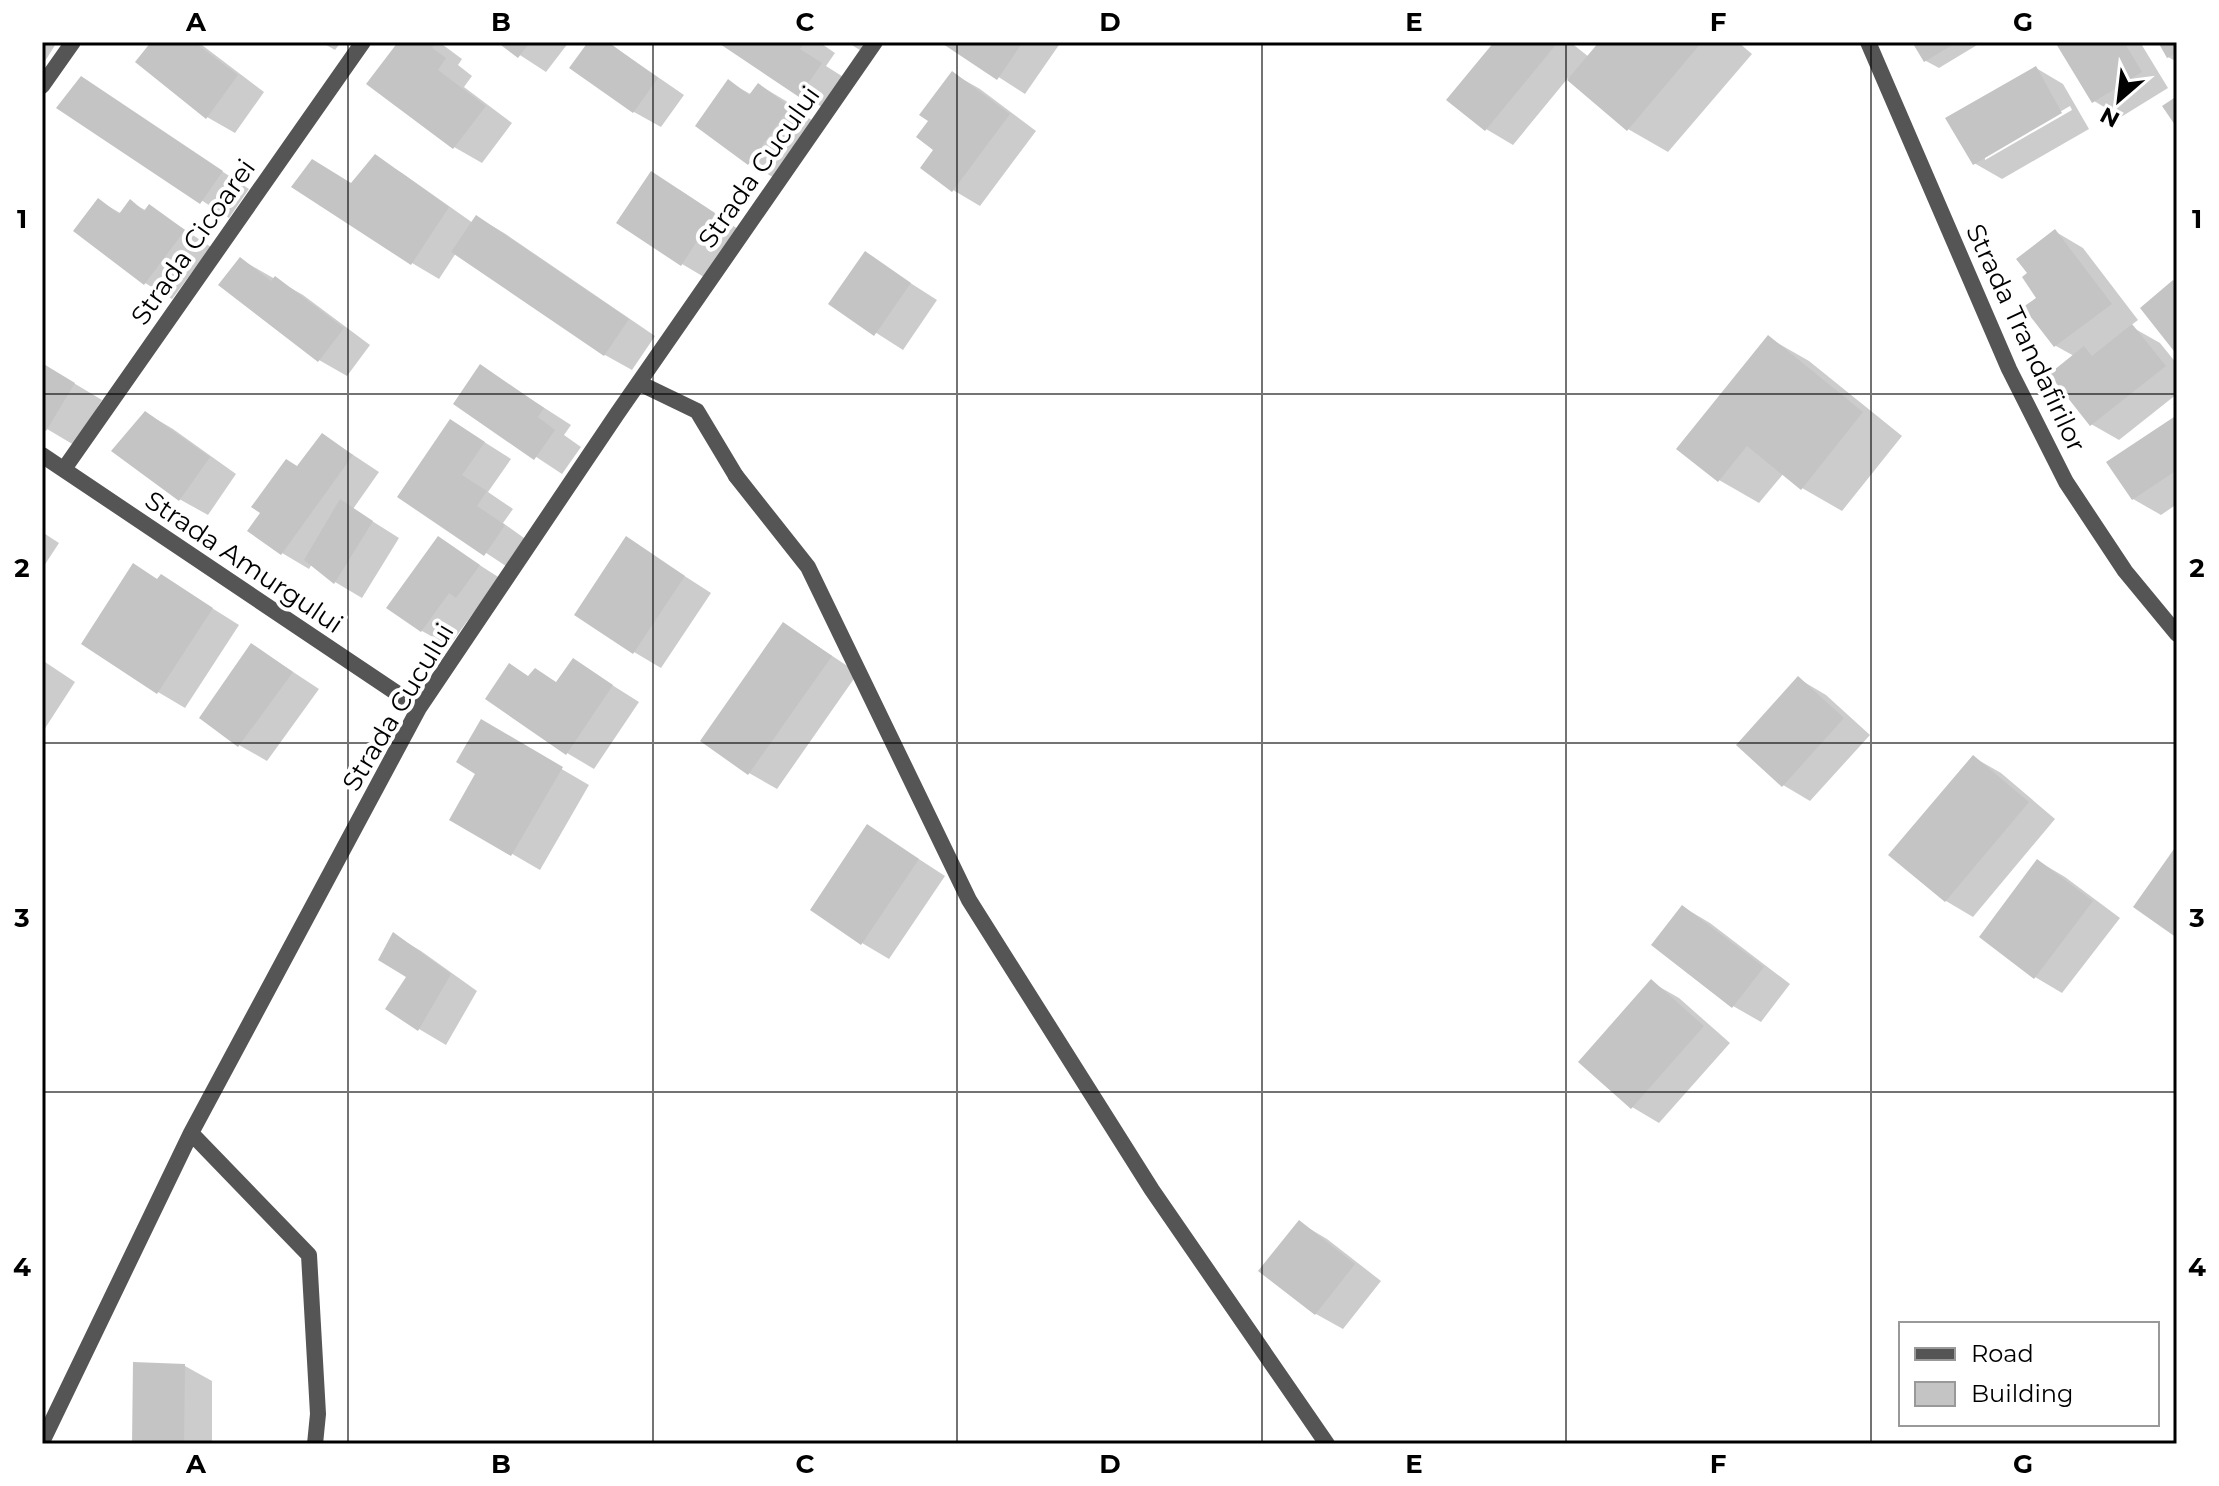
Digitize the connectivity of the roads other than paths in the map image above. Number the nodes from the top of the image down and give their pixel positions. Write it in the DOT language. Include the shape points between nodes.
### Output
graph roads {
  1 [pos="73,42"];
  2 [pos="363,42"];
  3 [pos="875,42"];
  4 [pos="1868,42"];
  5 [pos="42,86"];
  6 [pos="639,383"];
  7 [pos="42,455"];
  8 [pos="64,469"];
  9 [pos="2177,634"];
  10 [pos="419,708"];
  11 [pos="191,1133"];
  12 [pos="42,1442"];
  13 [pos="315,1444"];
  14 [pos="1327,1444"];
  1 -- 5 [label="street"];
  2 -- 8 [label="street, Strada Cicoarei"];
  3 -- 6 [label="street, Strada Cucului"];
  4 -- 9 [label="street, Strada Trandafirilor" via="2009,369 2066,482 2125,571"];
  6 -- 10 [label="street, Strada Cucului"];
  6 -- 14 [label="street" via="697,411 736,476 808,567 969,900 1152,1190"];
  7 -- 8 [label="street, Strada Amurgului"];
  8 -- 10 [label="street, Strada Amurgului"];
  10 -- 11 [label="street, Strada Cucului"];
  11 -- 12 [label="street, Strada Cucului"];
  11 -- 13 [label="street" via="309,1255"];
}
